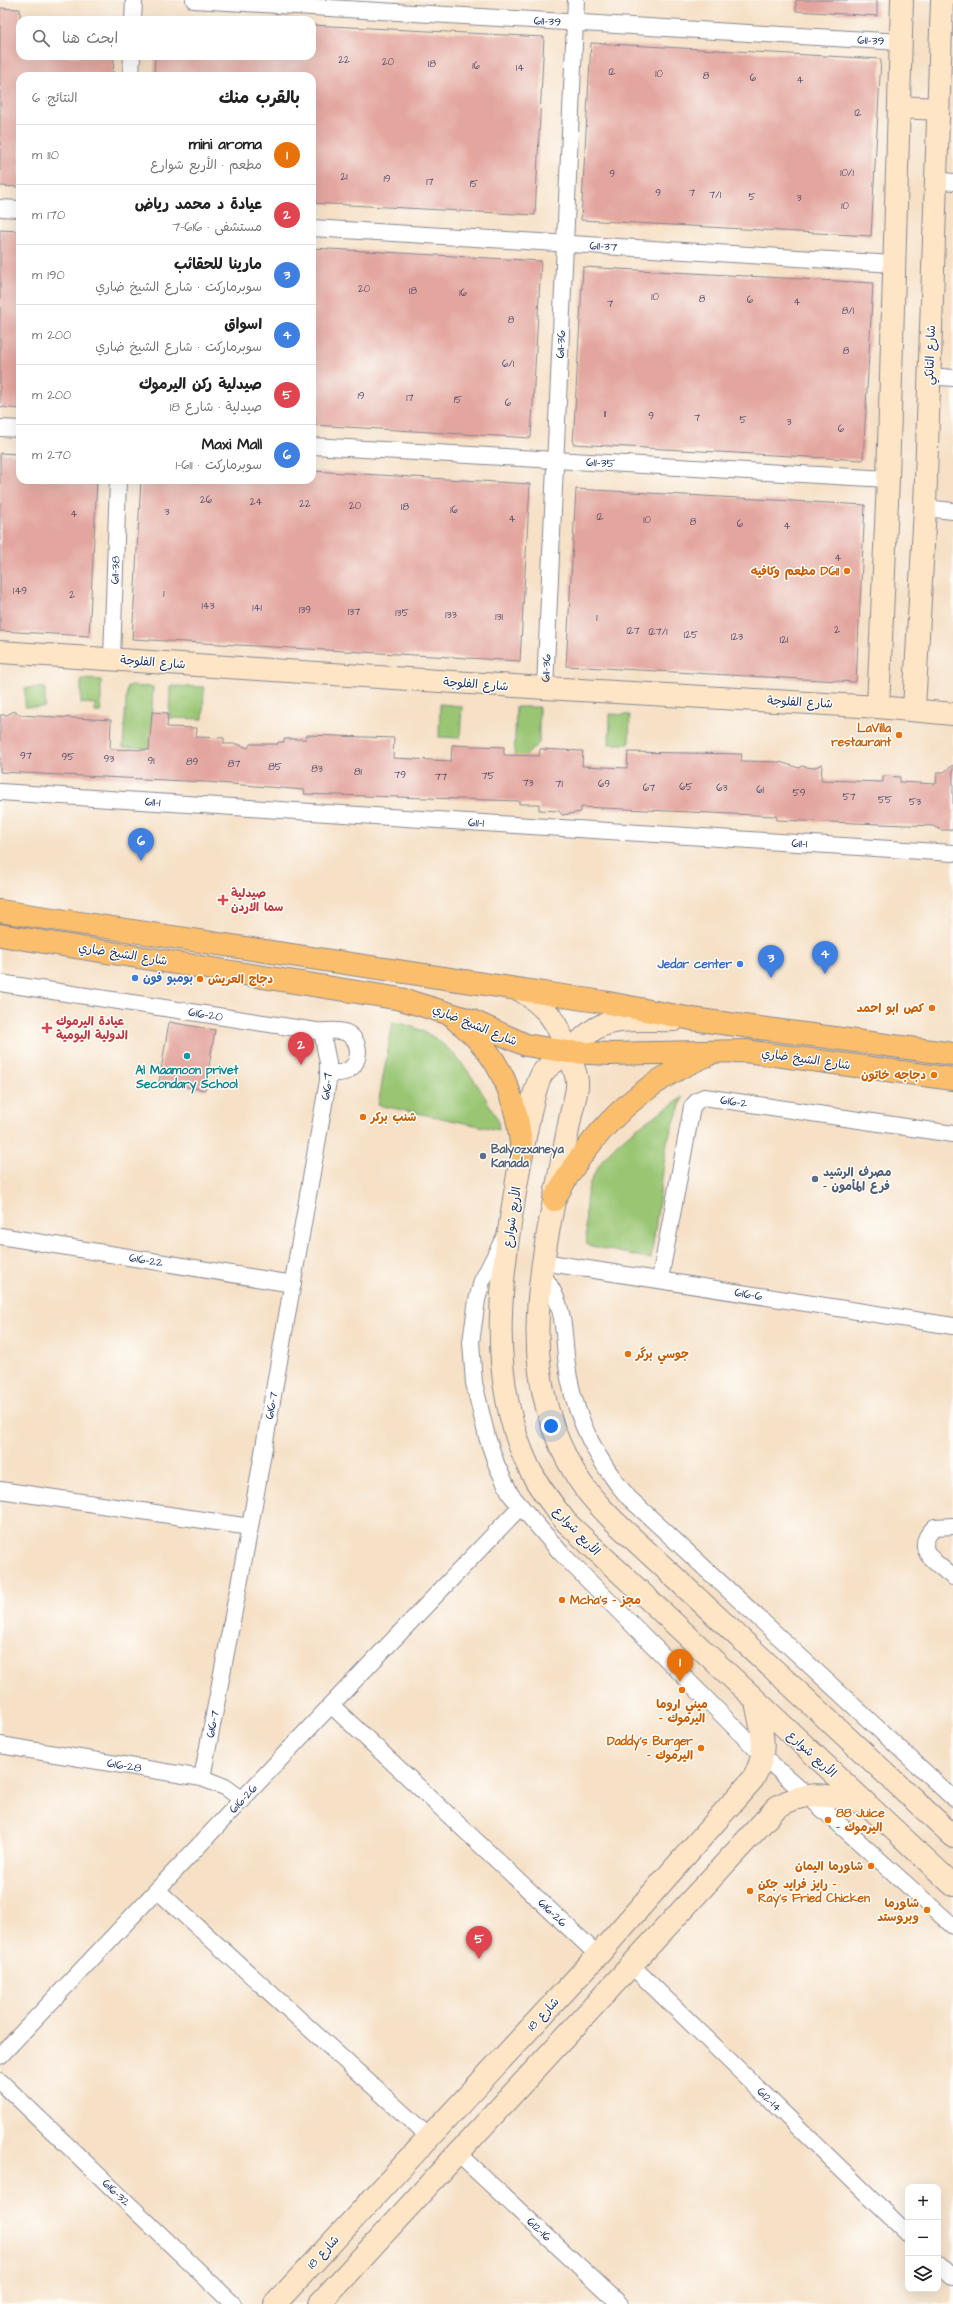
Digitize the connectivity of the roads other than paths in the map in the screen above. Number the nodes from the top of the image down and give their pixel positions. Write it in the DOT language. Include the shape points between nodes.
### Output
graph roads {
  1 [pos="134,0"];
  2 [pos="194,0"];
  3 [pos="576,0"];
  4 [pos="902,0"];
  5 [pos="942,0"];
  6 [pos="133,16"];
  7 [pos="575,24"];
  8 [pos="901,42"];
  9 [pos="132,60"];
  10 [pos="131,72"];
  11 [pos="900,108"];
  12 [pos="938,109"];
  13 [pos="944,181"];
  14 [pos="0,208"];
  15 [pos="16,210"];
  16 [pos="316,228"];
  17 [pos="565,243"];
  18 [pos="894,264"];
  19 [pos="929,376"];
  20 [pos="953,378"];
  21 [pos="0,428"];
  22 [pos="16,429"];
  23 [pos="316,446"];
  24 [pos="556,460"];
  25 [pos="888,479"];
  26 [pos="118,484"];
  27 [pos="925,508"];
  28 [pos="953,511"];
  29 [pos="0,652"];
  30 [pos="112,659"];
  31 [pos="545,688"];
  32 [pos="878,706"];
  33 [pos="914,710"];
  34 [pos="953,714"];
  35 [pos="0,792"];
  36 [pos="953,853"];
  37 [pos="0,911"];
  38 [pos="0,935"];
  39 [pos="0,983"];
  40 [pos="520,990"];
  41 [pos="445,1012"];
  42 [pos="692,1019"];
  43 [pos="322,1032"];
  44 [pos="720,1050"];
  45 [pos="568,1052"];
  46 [pos="953,1054"];
  47 [pos="329,1073"];
  48 [pos="953,1079"];
  49 [pos="953,1134"];
  50 [pos="522,1154"];
  51 [pos="554,1200"];
  52 [pos="509,1229"];
  53 [pos="0,1236"];
  54 [pos="542,1268"];
  55 [pos="660,1279"];
  56 [pos="293,1284"];
  57 [pos="953,1326"];
  58 [pos="0,1490"];
  59 [pos="520,1507"];
  60 [pos="953,1526"];
  61 [pos="250,1527"];
  62 [pos="953,1577"];
  63 [pos="756,1702"];
  64 [pos="331,1705"];
  65 [pos="0,1745"];
  66 [pos="763,1756"];
  67 [pos="202,1778"];
  68 [pos="807,1794"];
  69 [pos="953,1798"];
  70 [pos="243,1800"];
  71 [pos="865,1804"];
  72 [pos="953,1836"];
  73 [pos="953,1885"];
  74 [pos="157,1890"];
  75 [pos="953,1926"];
  76 [pos="598,1955"];
  77 [pos="630,1965"];
  78 [pos="0,2056"];
  79 [pos="0,2081"];
  80 [pos="429,2137"];
  81 [pos="457,2154"];
  82 [pos="343,2231"];
  83 [pos="905,2231"];
  84 [pos="365,2253"];
  85 [pos="941,2266"];
  86 [pos="953,2277"];
  87 [pos="233,2304"];
  88 [pos="275,2304"];
  89 [pos="319,2304"];
  90 [pos="620,2304"];
  1 -- 6 [label="street"];
  2 -- 7 [label="street, 611-39"];
  3 -- 7 [label="street, 611-36"];
  4 -- 8 [label="street"];
  5 -- 12 [label="street, شارع التانكي"];
  7 -- 8 [label="street, 611-39"];
  7 -- 17 [label="street, 611-36"];
  8 -- 11 [label="street"];
  9 -- 10 [label="street"];
  11 -- 12 [label="street"];
  11 -- 18 [label="street"];
  12 -- 13 [label="street, شارع التانكي"];
  13 -- 19 [label="street, شارع التانكي"];
  14 -- 15 [label="street"];
  16 -- 17 [label="street, 611-37"];
  17 -- 18 [label="street, 611-37"];
  17 -- 24 [label="street, 611-36"];
  18 -- 25 [label="street"];
  19 -- 20 [label="street"];
  19 -- 27 [label="street, شارع التانكي"];
  21 -- 22 [label="street"];
  23 -- 24 [label="street, 611-35"];
  24 -- 25 [label="street, 611-35"];
  24 -- 31 [label="street, 611-36"];
  25 -- 32 [label="street"];
  26 -- 30 [label="street, 611-38"];
  27 -- 28 [label="street"];
  27 -- 33 [label="street, شارع التانكي"];
  29 -- 30 [label="street, شارع الفلوجة"];
  30 -- 31 [label="street, شارع الفلوجة"];
  31 -- 32 [label="street, شارع الفلوجة"];
  32 -- 33 [label="street, شارع الفلوجة"];
  33 -- 34 [label="street, شارع الفلوجة"];
  35 -- 36 [label="street, 611-1"];
  37 -- 40 [label="main road, شارع الشيخ ضاري"];
  38 -- 41 [label="main road, شارع الشيخ ضاري" via="402,999"];
  39 -- 43 [label="street, 616-20"];
  40 -- 42 [label="main road, شارع الشيخ ضاري"];
  40 -- 45 [label="street" via="548,1011 560,1030"];
  41 -- 45 [label="main road, شارع الشيخ ضاري" via="470,1020 526,1045"];
  41 -- 50 [label="main road" via="468,1028 487,1049 502,1073 515,1105"];
  42 -- 45 [label="street, الأربع شوارع" via="618,1022 601,1026"];
  42 -- 46 [label="main road, شارع الشيخ ضاري"];
  43 -- 47 [label="street, 616-7"];
  43 -- 47 [label="street, 616-20" via="344,1032 354,1039 358,1051 352,1068 341,1073"];
  44 -- 45 [label="main road, شارع الشيخ ضاري" via="610,1054"];
  44 -- 48 [label="main road, شارع الشيخ ضاري" via="771,1054"];
  44 -- 51 [label="main road" via="668,1074 622,1108 583,1150"];
  45 -- 50 [label="street, الأربع شوارع" via="542,1074"];
  45 -- 51 [label="street" via="575,1072 576,1089"];
  47 -- 56 [label="street, 616-7"];
  49 -- 55 [label="street, 616-2" via="704,1097 696,1101 692,1107"];
  50 -- 52 [label="street, الأربع شوارع"];
  51 -- 54 [label="street"];
  52 -- 59 [label="street" via="490,1263 476,1300 471,1342 476,1390 487,1437 497,1466"];
  52 -- 63 [label="street, الأربع شوارع" via="504,1275 501,1360 510,1416 530,1469 566,1522"];
  53 -- 56 [label="street, 616-22"];
  54 -- 55 [label="street, 616-6"];
  54 -- 69 [label="street" via="562,1312 575,1404 596,1454 610,1477 628,1498"];
  54 -- 72 [label="street" via="537,1335 542,1394 550,1423 576,1476 614,1521"];
  55 -- 57 [label="street, 616-6"];
  56 -- 61 [label="street, 616-7"];
  58 -- 61 [label="street"];
  59 -- 64 [label="street"];
  59 -- 66 [label="street" via="561,1553"];
  60 -- 62 [label="street" via="935,1527 927,1535 924,1545 928,1556"];
  61 -- 67 [label="street, 616-7"];
  63 -- 66 [label="street, شارع 18" via="762,1730"];
  63 -- 71 [label="street, الأربع شوارع"];
  64 -- 70 [label="street, 616-26"];
  64 -- 76 [label="street, 616-26"];
  65 -- 67 [label="street, 616-28"];
  66 -- 68 [label="street"];
  66 -- 76 [label="street, شارع 18" via="753,1779"];
  67 -- 70 [label="street, 616-28" via="225,1787"];
  68 -- 71 [label="street"];
  68 -- 75 [label="street"];
  68 -- 77 [label="street" via="786,1801 769,1814"];
  70 -- 74 [label="street, 616-26"];
  71 -- 73 [label="street, الأربع شوارع"];
  74 -- 78 [label="street, 616-26"];
  74 -- 80 [label="street"];
  76 -- 80 [label="street, شارع 18"];
  77 -- 81 [label="street"];
  77 -- 83 [label="street, 612-14"];
  79 -- 87 [label="street, 616-32"];
  80 -- 82 [label="street, شارع 18"];
  81 -- 84 [label="street"];
  81 -- 90 [label="street, 612-16"];
  82 -- 84 [label="street"];
  82 -- 88 [label="street, شارع 18"];
  84 -- 89 [label="street"];
  85 -- 86 [label="street"];
}
